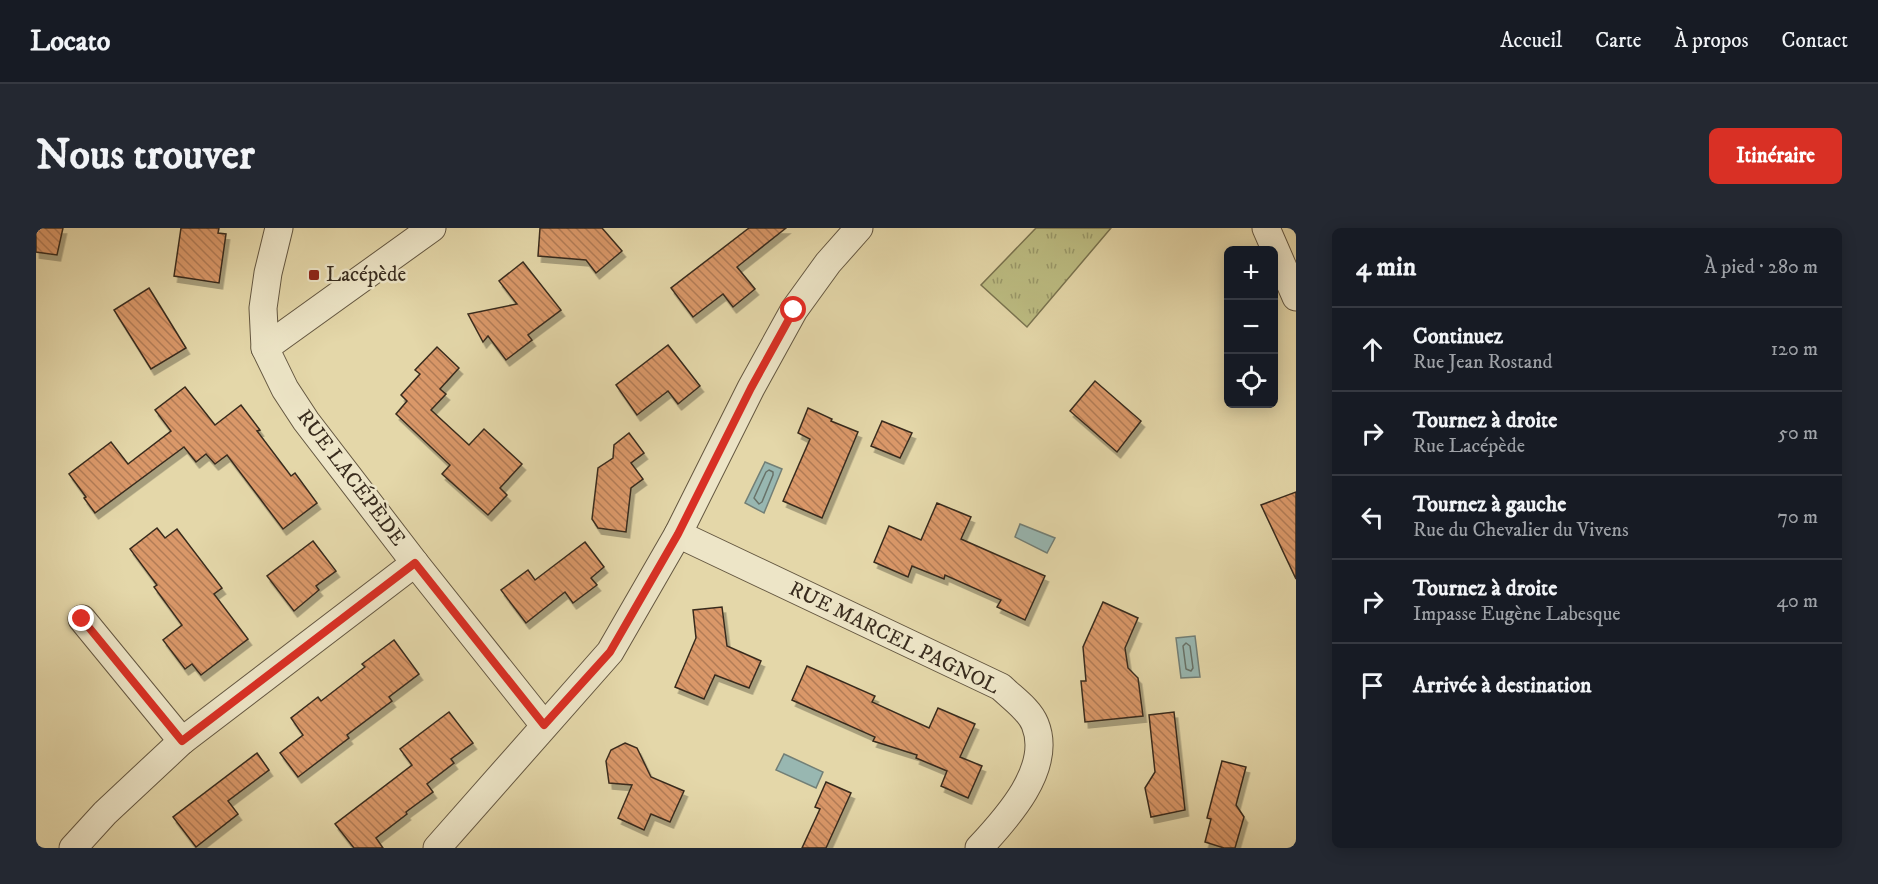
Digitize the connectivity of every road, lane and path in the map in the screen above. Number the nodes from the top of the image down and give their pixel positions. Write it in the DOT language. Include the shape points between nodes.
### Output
graph roads {
  1 [pos="279,228"];
  2 [pos="432,228"];
  3 [pos="859,228"];
  4 [pos="1266,228"];
  5 [pos="1296,297"];
  6 [pos="265,348"];
  7 [pos="678,534"];
  8 [pos="415,563"];
  9 [pos="82,619"];
  10 [pos="544,725"];
  11 [pos="182,741"];
  12 [pos="73,848"];
  13 [pos="437,848"];
  14 [pos="980,848"];
  1 -- 6 [label="street, RUE LACÉPÈDE" via="263,308"];
  2 -- 6 [label="street"];
  3 -- 7 [label="street" via="794,310"];
  4 -- 5 [label="street"];
  6 -- 8 [label="street, RUE LACÉPÈDE" via="306,421"];
  7 -- 10 [label="street" via="610,652"];
  7 -- 14 [label="street, RUE MARCEL PAGNOL" via="1000,687 1026,710 1035,722 1039,738 1034,774 1012,810"];
  8 -- 10 [label="street, RUE LACÉPÈDE"];
  8 -- 11 [label="street"];
  9 -- 11 [label="street"];
  10 -- 13 [label="street"];
  11 -- 12 [label="street"];
}
